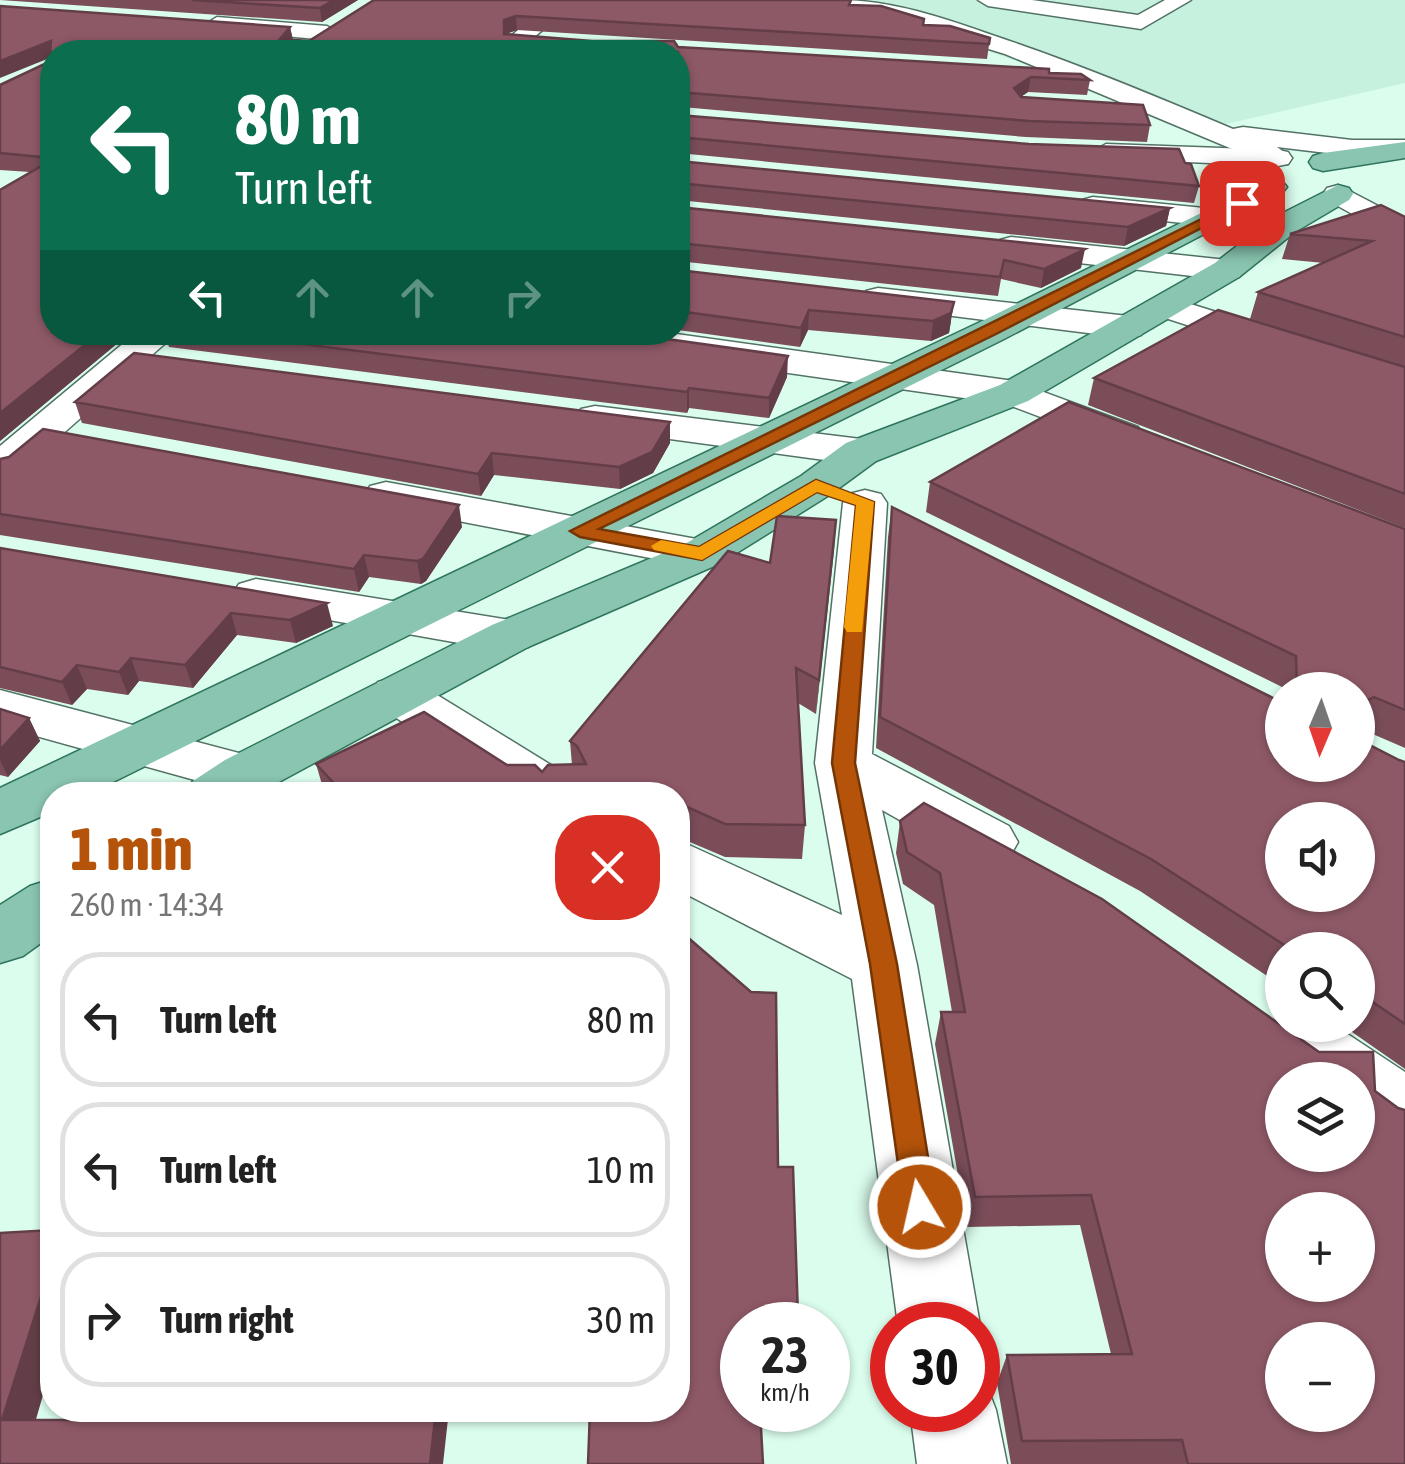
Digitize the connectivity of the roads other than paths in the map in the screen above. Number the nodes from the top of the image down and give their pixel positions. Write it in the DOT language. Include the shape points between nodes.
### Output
graph roads {
  1 [pos="848,0"];
  2 [pos="988,0"];
  3 [pos="1181,0"];
  4 [pos="559,6"];
  5 [pos="592,15"];
  6 [pos="201,23"];
  7 [pos="884,33"];
  8 [pos="980,39"];
  9 [pos="314,40"];
  10 [pos="518,40"];
  11 [pos="1004,70"];
  12 [pos="1082,75"];
  13 [pos="1086,106"];
  14 [pos="1165,111"];
  15 [pos="1210,130"];
  16 [pos="1405,149"];
  17 [pos="1084,152"];
  18 [pos="1405,172"];
  19 [pos="1341,179"];
  20 [pos="1278,190"];
  21 [pos="1054,202"];
  22 [pos="1212,218"];
  23 [pos="1405,233"];
  24 [pos="973,243"];
  25 [pos="1130,260"];
  26 [pos="1227,270"];
  27 [pos="850,295"];
  28 [pos="1022,315"];
  29 [pos="1146,317"];
  30 [pos="146,345"];
  31 [pos="673,345"];
  32 [pos="188,364"];
  33 [pos="897,376"];
  34 [pos="1405,384"];
  35 [pos="1014,393"];
  36 [pos="554,412"];
  37 [pos="44,432"];
  38 [pos="766,440"];
  39 [pos="102,443"];
  40 [pos="1156,449"];
  41 [pos="0,467"];
  42 [pos="350,489"];
  43 [pos="860,490"];
  44 [pos="580,531"];
  45 [pos="702,554"];
  46 [pos="210,586"];
  47 [pos="402,618"];
  48 [pos="510,636"];
  49 [pos="396,694"];
  50 [pos="0,708"];
  51 [pos="140,745"];
  52 [pos="844,763"];
  53 [pos="65,782"];
  54 [pos="224,782"];
  55 [pos="233,782"];
  56 [pos="536,782"];
  57 [pos="40,794"];
  58 [pos="0,814"];
  59 [pos="1030,865"];
  60 [pos="690,869"];
  61 [pos="40,911"];
  62 [pos="0,938"];
  63 [pos="884,964"];
  64 [pos="1304,1042"];
  65 [pos="1405,1112"];
  66 [pos="935,1302"];
  67 [pos="957,1432"];
  68 [pos="962,1464"];
  1 -- 8 [label="street"];
  2 -- 3 [label="street" via="1141,22"];
  4 -- 5 [label="street"];
  4 -- 10 [label="street"];
  6 -- 9 [label="street" via="334,28"];
  7 -- 8 [label="street"];
  8 -- 12 [label="street"];
  11 -- 12 [label="street"];
  12 -- 14 [label="street"];
  13 -- 14 [label="street"];
  14 -- 15 [label="street"];
  15 -- 16 [label="street"];
  15 -- 20 [label="street"];
  16 -- 19 [label="main road"];
  17 -- 20 [label="street"];
  18 -- 19 [label="main road"];
  19 -- 20 [label="main road"];
  19 -- 20 [label="main road"];
  19 -- 23 [label="street"];
  20 -- 22 [label="main road"];
  20 -- 26 [label="main road"];
  21 -- 22 [label="street"];
  22 -- 25 [label="main road"];
  24 -- 25 [label="street"];
  25 -- 26 [label="street"];
  25 -- 28 [label="main road"];
  26 -- 29 [label="main road"];
  27 -- 28 [label="street"];
  28 -- 29 [label="street"];
  28 -- 33 [label="main road"];
  29 -- 34 [label="street"];
  29 -- 35 [label="main road"];
  30 -- 32 [label="street"];
  30 -- 37 [label="street"];
  31 -- 33 [label="street"];
  33 -- 35 [label="street"];
  33 -- 38 [label="main road"];
  35 -- 40 [label="street"];
  35 -- 43 [label="main road"];
  36 -- 38 [label="street"];
  37 -- 39 [label="street"];
  37 -- 41 [label="street"];
  38 -- 43 [label="street"];
  38 -- 44 [label="main road"];
  42 -- 44 [label="street"];
  43 -- 45 [label="main road"];
  43 -- 52 [label="street"];
  44 -- 45 [label="street"];
  44 -- 47 [label="main road"];
  45 -- 48 [label="main road"];
  46 -- 47 [label="street"];
  47 -- 48 [label="street"];
  47 -- 51 [label="main road"];
  48 -- 49 [label="main road"];
  49 -- 55 [label="main road"];
  49 -- 56 [label="street"];
  50 -- 51 [label="street"];
  51 -- 53 [label="main road"];
  51 -- 54 [label="street"];
  52 -- 59 [label="street"];
  52 -- 63 [label="street"];
  57 -- 58 [label="main road"];
  60 -- 63 [label="street"];
  61 -- 62 [label="main road"];
  63 -- 66 [label="street"];
  64 -- 65 [label="street"];
  67 -- 68 [label="street"];
}
